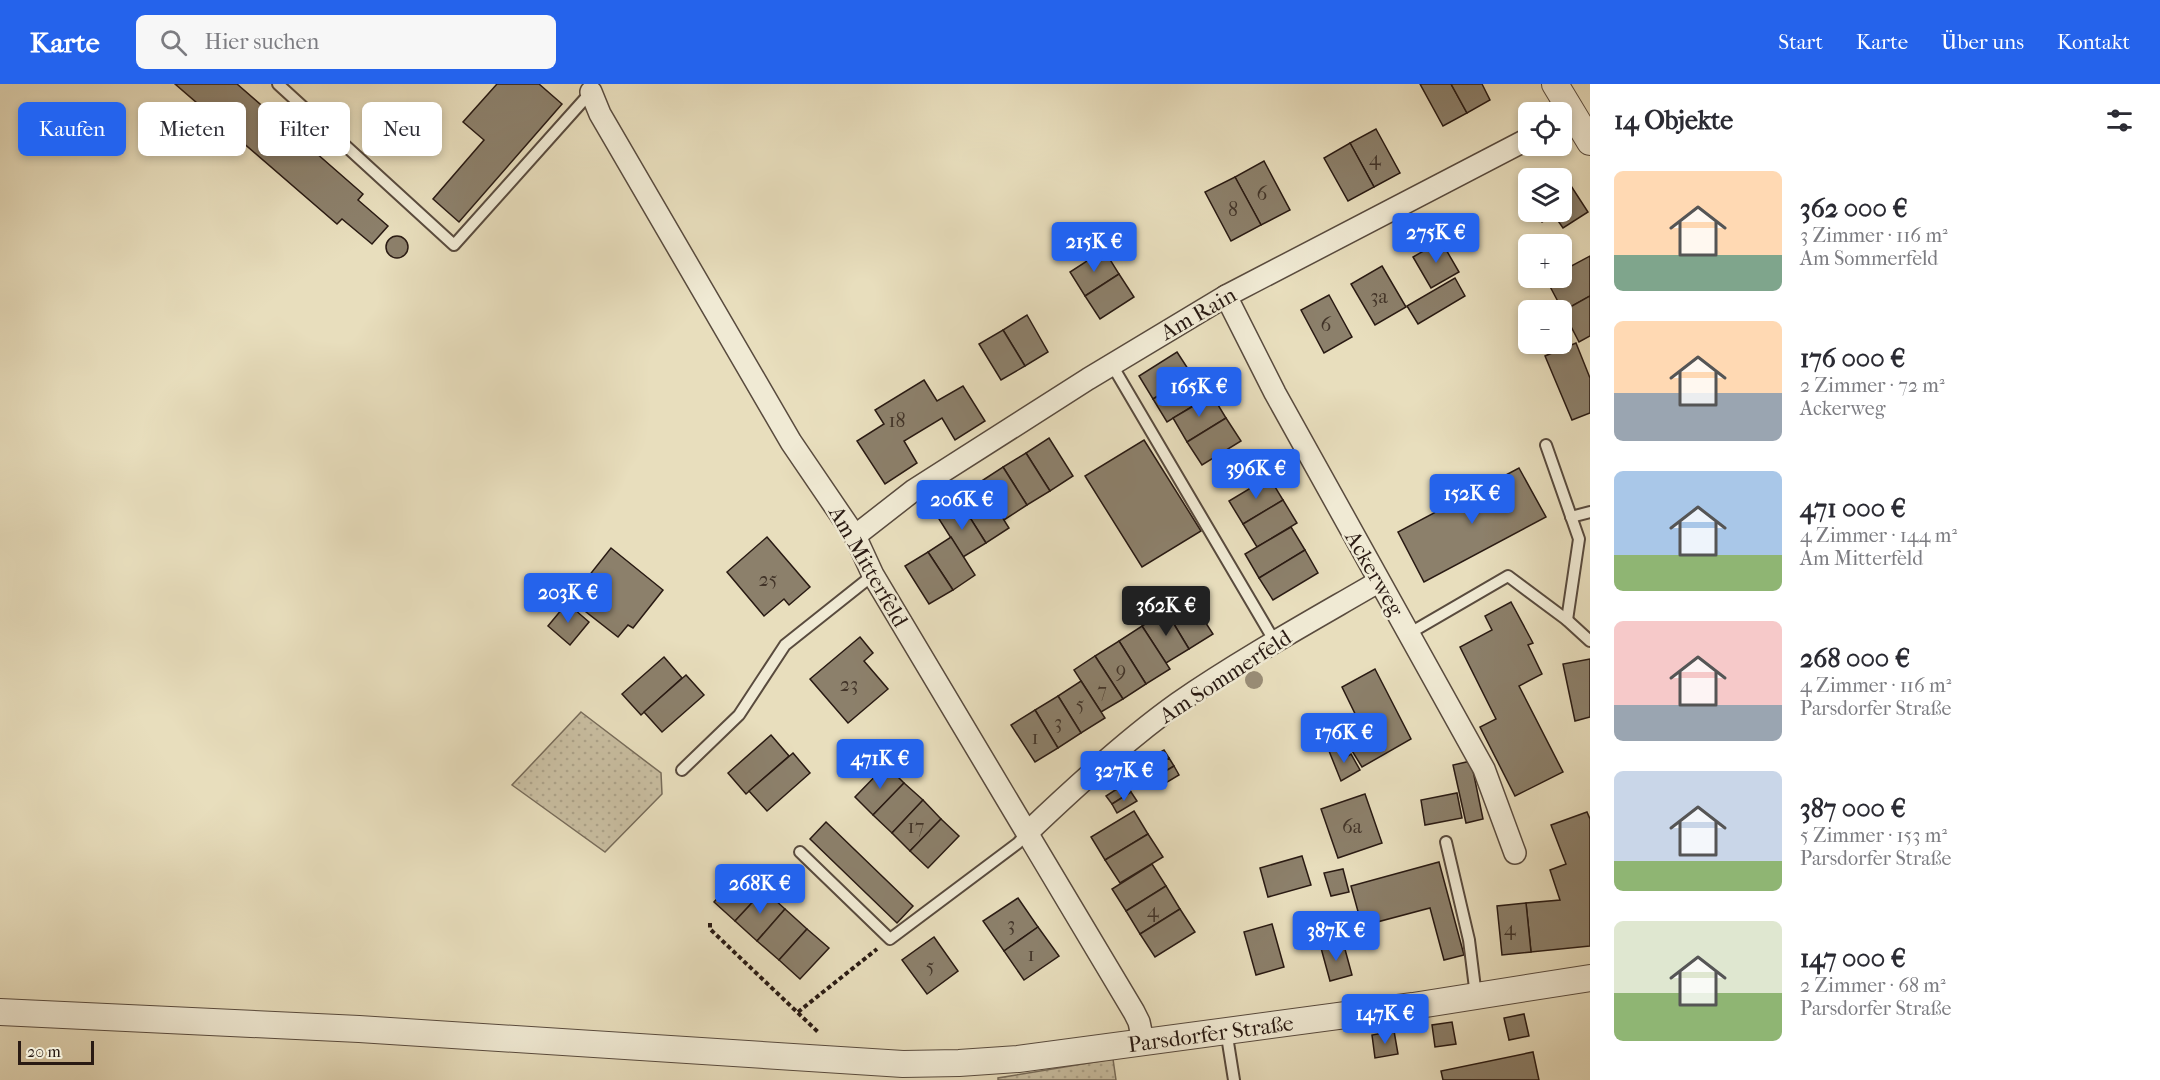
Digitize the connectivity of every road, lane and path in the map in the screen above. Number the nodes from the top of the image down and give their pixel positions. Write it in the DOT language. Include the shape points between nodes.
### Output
graph roads {
  1 [pos="278,84"];
  2 [pos="1555,84"];
  3 [pos="589,88"];
  4 [pos="1562,102"];
  5 [pos="1572,123"];
  6 [pos="1590,142"];
  7 [pos="1518,144"];
  8 [pos="1226,296"];
  9 [pos="1112,365"];
  10 [pos="1546,445"];
  11 [pos="1590,512"];
  12 [pos="1571,517"];
  13 [pos="855,536"];
  14 [pos="873,575"];
  15 [pos="1378,582"];
  16 [pos="1567,620"];
  17 [pos="1410,633"];
  18 [pos="1590,641"];
  19 [pos="1275,642"];
  20 [pos="682,770"];
  21 [pos="1028,832"];
  22 [pos="1446,842"];
  23 [pos="800,852"];
  24 [pos="1515,853"];
  25 [pos="710,923"];
  26 [pos="890,939"];
  27 [pos="1590,978"];
  28 [pos="1476,996"];
  29 [pos="0,1012"];
  30 [pos="1226,1030"];
  31 [pos="1143,1041"];
  32 [pos="1234,1080"];
  1 -- 3 [label="lane" via="454,245"];
  2 -- 4 [label="street"];
  3 -- 13 [label="street, Am Mitterfeld" via="600,114 791,442"];
  5 -- 6 [label="street"];
  7 -- 8 [label="street, Am Rain"];
  8 -- 9 [label="street, Am Rain"];
  8 -- 15 [label="street, Ackerweg"];
  9 -- 13 [label="street, Am Rain" via="914,490"];
  9 -- 19 [label="lane"];
  10 -- 12 [label="lane"];
  11 -- 12 [label="lane"];
  12 -- 16 [label="lane" via="1579,539"];
  13 -- 14 [label="street, Am Mitterfeld"];
  14 -- 20 [label="lane" via="785,645 739,716"];
  14 -- 21 [label="street, Am Mitterfeld"];
  15 -- 17 [label="street, Ackerweg"];
  15 -- 19 [label="street, Am Sommerfeld"];
  16 -- 17 [label="lane" via="1508,576"];
  16 -- 18 [label="lane"];
  17 -- 24 [label="street, Ackerweg" via="1484,769"];
  19 -- 21 [label="street, Am Sommerfeld" via="1177,704"];
  21 -- 26 [label="lane"];
  21 -- 31 [label="street, Am Mitterfeld" via="1134,1012"];
  22 -- 28 [label="lane" via="1469,940"];
  23 -- 26 [label="lane"];
  25 -- 26 [label="path" via="710,929 798,1012"];
  27 -- 28 [label="street, Parsdorfer Straße"];
  28 -- 30 [label="street, Parsdorfer Straße"];
  29 -- 31 [label="street, Parsdorfer Straße" via="359,1029 903,1064 1018,1059"];
  30 -- 31 [label="street, Parsdorfer Straße"];
  30 -- 32 [label="lane"];
}
